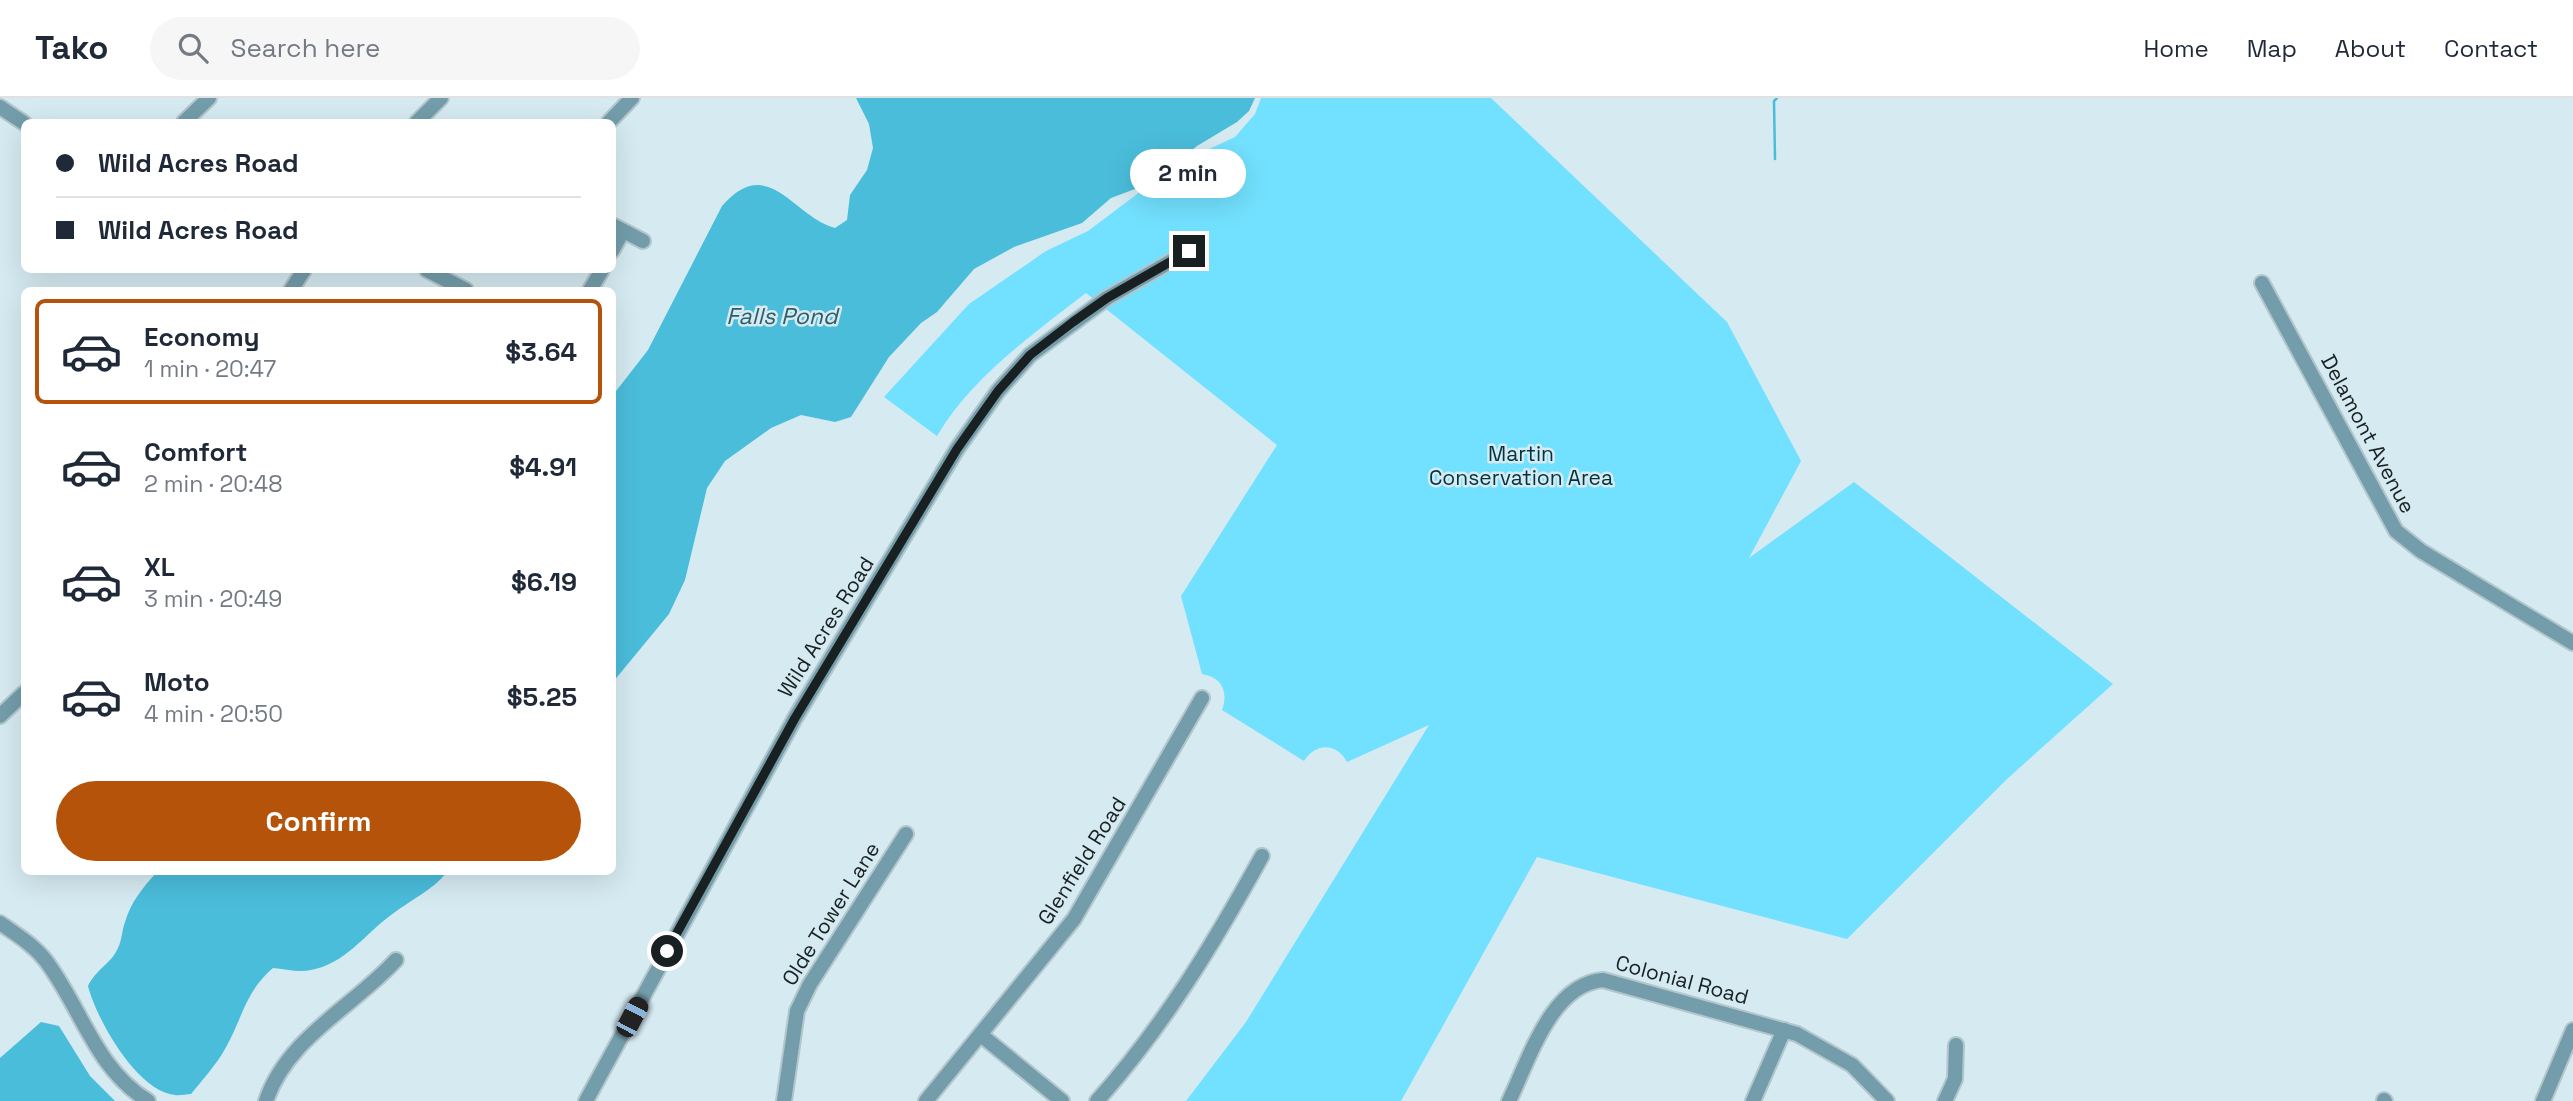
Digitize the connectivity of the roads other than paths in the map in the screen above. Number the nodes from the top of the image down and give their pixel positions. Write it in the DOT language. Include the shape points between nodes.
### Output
graph roads {
  1 [pos="209,98"];
  2 [pos="441,98"];
  3 [pos="632,98"];
  4 [pos="0,107"];
  5 [pos="187,119"];
  6 [pos="425,119"];
  7 [pos="612,119"];
  8 [pos="21,121"];
  9 [pos="618,228"];
  10 [pos="643,241"];
  11 [pos="1189,251"];
  12 [pos="433,273"];
  13 [pos="2262,283"];
  14 [pos="460,287"];
  15 [pos="2573,643"];
  16 [pos="21,696"];
  17 [pos="1202,698"];
  18 [pos="0,716"];
  19 [pos="906,834"];
  20 [pos="1262,856"];
  21 [pos="0,923"];
  22 [pos="396,960"];
  23 [pos="1784,1030"];
  24 [pos="2573,1030"];
  25 [pos="981,1035"];
  26 [pos="1956,1045"];
  27 [pos="148,1101"];
  28 [pos="266,1101"];
  29 [pos="586,1101"];
  30 [pos="784,1101"];
  31 [pos="926,1101"];
  32 [pos="1062,1101"];
  33 [pos="1097,1101"];
  34 [pos="1509,1101"];
  35 [pos="1754,1101"];
  36 [pos="1887,1101"];
  37 [pos="1945,1101"];
  38 [pos="2543,1101"];
  1 -- 5 [label="street"];
  2 -- 6 [label="street"];
  3 -- 7 [label="street"];
  4 -- 8 [label="street"];
  9 -- 10 [label="street"];
  11 -- 29 [label="street, Wild Acres Road" via="1107,298 1030,355 998,391 964,439 795,718"];
  12 -- 14 [label="street"];
  13 -- 15 [label="street, Delamont Avenue" via="2396,531 2421,551"];
  16 -- 18 [label="street"];
  17 -- 25 [label="street, Glenfield Road" via="1074,919"];
  19 -- 30 [label="street, Olde Tower Lane" via="797,1011"];
  20 -- 33 [label="street" via="1181,994"];
  21 -- 27 [label="street" via="47,963 102,1057"];
  22 -- 28 [label="street" via="293,1052 276,1075"];
  23 -- 34 [label="street, Colonial Road" via="1614,981 1593,981 1575,988 1556,1007"];
  23 -- 35 [label="street"];
  23 -- 36 [label="street, Colonial Road" via="1844,1059"];
  24 -- 38 [label="street"];
  25 -- 31 [label="street, Glenfield Road"];
  25 -- 32 [label="street"];
  26 -- 37 [label="street" via="1955,1079"];
}
